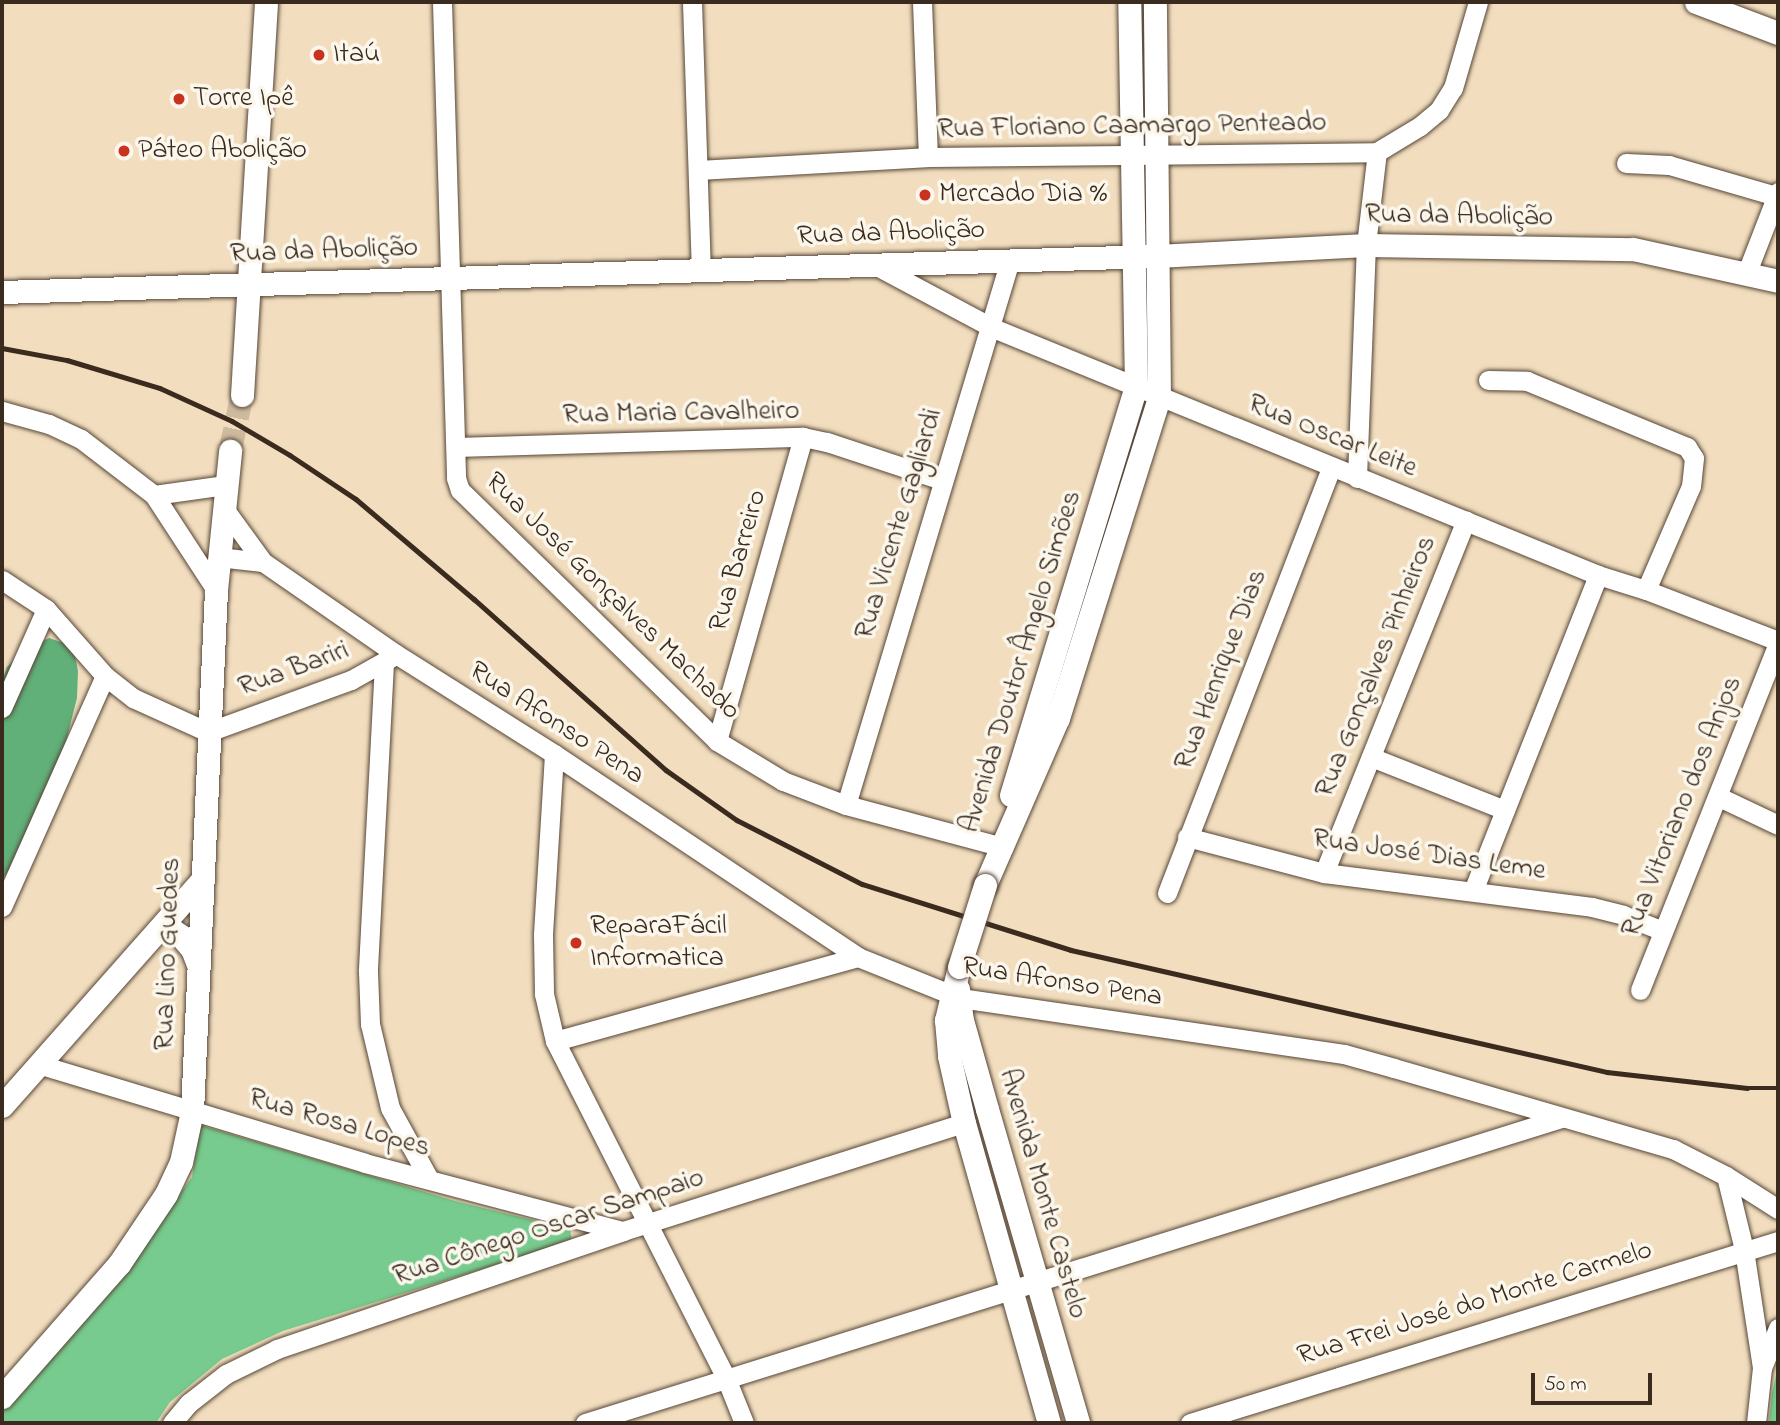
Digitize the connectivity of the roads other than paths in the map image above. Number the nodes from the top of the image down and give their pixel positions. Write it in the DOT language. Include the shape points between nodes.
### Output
graph roads {
  1 [pos="266,2"];
  2 [pos="442,2"];
  3 [pos="692,2"];
  4 [pos="922,2"];
  5 [pos="1129,2"];
  6 [pos="1155,2"];
  7 [pos="1478,2"];
  8 [pos="1696,2"];
  9 [pos="1778,33"];
  10 [pos="1155,152"];
  11 [pos="1377,152"];
  12 [pos="1131,153"];
  13 [pos="928,157"];
  14 [pos="1626,163"];
  15 [pos="698,170"];
  16 [pos="1777,194"];
  17 [pos="1366,245"];
  18 [pos="1157,256"];
  19 [pos="1133,257"];
  20 [pos="1010,260"];
  21 [pos="874,264"];
  22 [pos="701,269"];
  23 [pos="1747,272"];
  24 [pos="452,277"];
  25 [pos="1778,281"];
  26 [pos="249,285"];
  27 [pos="2,292"];
  28 [pos="988,326"];
  29 [pos="1488,380"];
  30 [pos="1136,387"];
  31 [pos="242,395"];
  32 [pos="1159,397"];
  33 [pos="2,411"];
  34 [pos="803,437"];
  35 [pos="456,447"];
  36 [pos="230,451"];
  37 [pos="1331,468"];
  38 [pos="1357,478"];
  39 [pos="942,480"];
  40 [pos="154,495"];
  41 [pos="224,496"];
  42 [pos="1466,520"];
  43 [pos="218,557"];
  44 [pos="263,562"];
  45 [pos="1598,575"];
  46 [pos="2,580"];
  47 [pos="216,590"];
  48 [pos="1646,590"];
  49 [pos="46,609"];
  50 [pos="1778,643"];
  51 [pos="390,659"];
  52 [pos="105,676"];
  53 [pos="2,708"];
  54 [pos="208,732"];
  55 [pos="717,741"];
  56 [pos="555,754"];
  57 [pos="1371,757"];
  58 [pos="1719,797"];
  59 [pos="846,804"];
  60 [pos="1506,810"];
  61 [pos="1778,825"];
  62 [pos="1187,837"];
  63 [pos="994,861"];
  64 [pos="1324,873"];
  65 [pos="201,881"];
  66 [pos="1473,891"];
  67 [pos="1167,893"];
  68 [pos="2,907"];
  69 [pos="160,928"];
  70 [pos="1663,931"];
  71 [pos="858,957"];
  72 [pos="198,965"];
  73 [pos="956,985"];
  74 [pos="1640,990"];
  75 [pos="555,1041"];
  76 [pos="41,1065"];
  77 [pos="2,1106"];
  78 [pos="192,1111"];
  79 [pos="1561,1118"];
  80 [pos="964,1123"];
  81 [pos="1726,1176"];
  82 [pos="429,1179"];
  83 [pos="1778,1209"];
  84 [pos="645,1224"];
  85 [pos="623,1231"];
  86 [pos="1778,1241"];
  87 [pos="1744,1250"];
  88 [pos="1036,1283"];
  89 [pos="1010,1290"];
  90 [pos="1778,1328"];
  91 [pos="1762,1368"];
  92 [pos="726,1378"];
  93 [pos="2,1397"];
  94 [pos="172,1423"];
  95 [pos="584,1423"];
  96 [pos="744,1423"];
  97 [pos="1049,1423"];
  98 [pos="1078,1423"];
  99 [pos="1190,1423"];
  100 [pos="1756,1423"];
  1 -- 26 [label="main road"];
  2 -- 24 [label="street"];
  3 -- 15 [label="street"];
  4 -- 13 [label="street"];
  5 -- 12 [label="main road, Avenida Doutor Ângelo Simões"];
  6 -- 10 [label="main road, Avenida Doutor Ângelo Simões"];
  7 -- 11 [label="street" via="1453,88 1439,110"];
  8 -- 9 [label="main road"];
  10 -- 11 [label="street, Rua Floriano Caamargo Penteado"];
  10 -- 12 [label="street, Rua Floriano Caamargo Penteado"];
  10 -- 18 [label="main road, Avenida Doutor Ângelo Simões"];
  11 -- 17 [label="street"];
  12 -- 13 [label="street, Rua Floriano Caamargo Penteado"];
  12 -- 19 [label="main road, Avenida Doutor Ângelo Simões"];
  13 -- 15 [label="street, Rua Floriano Caamargo Penteado"];
  14 -- 16 [label="street" via="1669,165"];
  15 -- 22 [label="street"];
  16 -- 23 [label="street"];
  17 -- 18 [label="main road, Rua da Abolição"];
  17 -- 23 [label="main road, Rua da Abolição" via="1615,247"];
  17 -- 38 [label="street"];
  18 -- 19 [label="main road, Rua da Abolição"];
  18 -- 32 [label="main road, Avenida Doutor Ângelo Simões"];
  19 -- 20 [label="main road, Rua da Abolição"];
  19 -- 30 [label="main road, Avenida Doutor Ângelo Simões"];
  20 -- 21 [label="main road, Rua da Abolição"];
  20 -- 28 [label="street, Rua Vicente Gagliardi"];
  21 -- 22 [label="main road, Rua da Abolição"];
  21 -- 28 [label="street, Rua Oscar Leite"];
  22 -- 24 [label="main road, Rua da Abolição"];
  23 -- 25 [label="main road, Rua da Abolição"];
  24 -- 26 [label="main road, Rua da Abolição"];
  24 -- 35 [label="street"];
  26 -- 27 [label="main road, Rua da Abolição"];
  26 -- 31 [label="main road"];
  28 -- 30 [label="street, Rua Oscar Leite"];
  28 -- 39 [label="street, Rua Vicente Gagliardi"];
  29 -- 48 [label="street" via="1527,381 1687,447 1694,458 1691,486"];
  30 -- 32 [label="street, Rua Oscar Leite"];
  30 -- 63 [label="main road, Avenida Doutor Ângelo Simões"];
  32 -- 37 [label="street, Rua Oscar Leite"];
  32 -- 63 [label="main road, Avenida Doutor Ângelo Simões" via="1058,718"];
  33 -- 40 [label="street" via="81,439"];
  34 -- 35 [label="street, Rua Maria Cavalheiro"];
  34 -- 39 [label="street, Rua Maria Cavalheiro"];
  34 -- 55 [label="street, Rua Barreiro"];
  35 -- 55 [label="street, Rua José Gonçalves Machado" via="457,485 464,495"];
  36 -- 41 [label="main road, Rua Lino Guedes"];
  37 -- 38 [label="street, Rua Oscar Leite"];
  37 -- 62 [label="street, Rua Henrique Dias"];
  38 -- 42 [label="street, Rua Oscar Leite"];
  39 -- 59 [label="street, Rua Vicente Gagliardi"];
  40 -- 41 [label="street"];
  40 -- 47 [label="street"];
  41 -- 43 [label="main road, Rua Lino Guedes"];
  41 -- 44 [label="street, Rua Afonso Pena"];
  42 -- 45 [label="street, Rua Oscar Leite"];
  42 -- 57 [label="street, Rua Gonçalves Pinheiros"];
  43 -- 44 [label="street, Rua Afonso Pena"];
  43 -- 47 [label="main road, Rua Lino Guedes"];
  44 -- 51 [label="street, Rua Afonso Pena"];
  45 -- 48 [label="street, Rua Oscar Leite"];
  45 -- 60 [label="street"];
  46 -- 49 [label="street"];
  47 -- 54 [label="main road, Rua Lino Guedes"];
  48 -- 50 [label="street, Rua Oscar Leite"];
  49 -- 52 [label="street"];
  49 -- 53 [label="street"];
  50 -- 58 [label="street, Rua Vitoriano dos Anjos"];
  51 -- 54 [label="street, Rua Bariri" via="351,680"];
  51 -- 56 [label="street, Rua Afonso Pena"];
  51 -- 82 [label="street" via="368,972 370,1024 390,1108"];
  52 -- 54 [label="street" via="133,698"];
  52 -- 68 [label="street"];
  54 -- 65 [label="main road, Rua Lino Guedes"];
  55 -- 59 [label="street, Rua José Gonçalves Machado" via="783,781"];
  56 -- 71 [label="street, Rua Afonso Pena"];
  56 -- 75 [label="street" via="543,935 544,994"];
  57 -- 60 [label="street"];
  57 -- 64 [label="street, Rua Gonçalves Pinheiros"];
  58 -- 61 [label="street"];
  58 -- 70 [label="street, Rua Vitoriano dos Anjos"];
  59 -- 63 [label="street, Rua José Gonçalves Machado"];
  60 -- 66 [label="street"];
  62 -- 64 [label="street, Rua José Dias Leme"];
  62 -- 67 [label="street, Rua Henrique Dias"];
  63 -- 73 [label="main road, Avenida Monte Castelo, bridge"];
  64 -- 66 [label="street, Rua José Dias Leme"];
  65 -- 69 [label="main road"];
  65 -- 72 [label="main road, Rua Lino Guedes"];
  66 -- 70 [label="street, Rua José Dias Leme" via="1592,907"];
  69 -- 72 [label="main road" via="181,936"];
  69 -- 76 [label="main road"];
  70 -- 74 [label="street, Rua Vitoriano dos Anjos"];
  71 -- 73 [label="street, Rua Afonso Pena"];
  71 -- 75 [label="street"];
  72 -- 78 [label="main road, Rua Lino Guedes"];
  73 -- 79 [label="street, Rua Afonso Pena" via="1344,1054"];
  73 -- 80 [label="main road, Avenida Monte Castelo" via="946,1020"];
  73 -- 88 [label="main road, Avenida Monte Castelo"];
  75 -- 84 [label="street"];
  76 -- 77 [label="main road"];
  76 -- 78 [label="street, Rua Rosa Lopes"];
  78 -- 82 [label="street, Rua Rosa Lopes"];
  78 -- 93 [label="main road, Rua Lino Guedes" via="181,1162 166,1194 119,1264"];
  79 -- 81 [label="street, Rua Afonso Pena" via="1673,1149"];
  79 -- 88 [label="street"];
  80 -- 84 [label="street, Rua Cônego Oscar Sampaio"];
  80 -- 89 [label="main road, Avenida Monte Castelo"];
  81 -- 83 [label="street, Rua Afonso Pena"];
  81 -- 87 [label="street"];
  82 -- 85 [label="street, Rua Rosa Lopes"];
  84 -- 85 [label="street, Rua Cônego Oscar Sampaio"];
  84 -- 92 [label="street"];
  85 -- 94 [label="street, Rua Cônego Oscar Sampaio" via="277,1349 226,1374"];
  86 -- 87 [label="street, Rua Frei José do Monte Carmelo"];
  87 -- 91 [label="street"];
  87 -- 99 [label="street, Rua Frei José do Monte Carmelo"];
  88 -- 89 [label="street"];
  88 -- 98 [label="main road, Avenida Monte Castelo"];
  89 -- 92 [label="street"];
  89 -- 97 [label="main road, Avenida Monte Castelo"];
  90 -- 91 [label="street"];
  91 -- 100 [label="street"];
  92 -- 95 [label="street"];
  92 -- 96 [label="street"];
}
